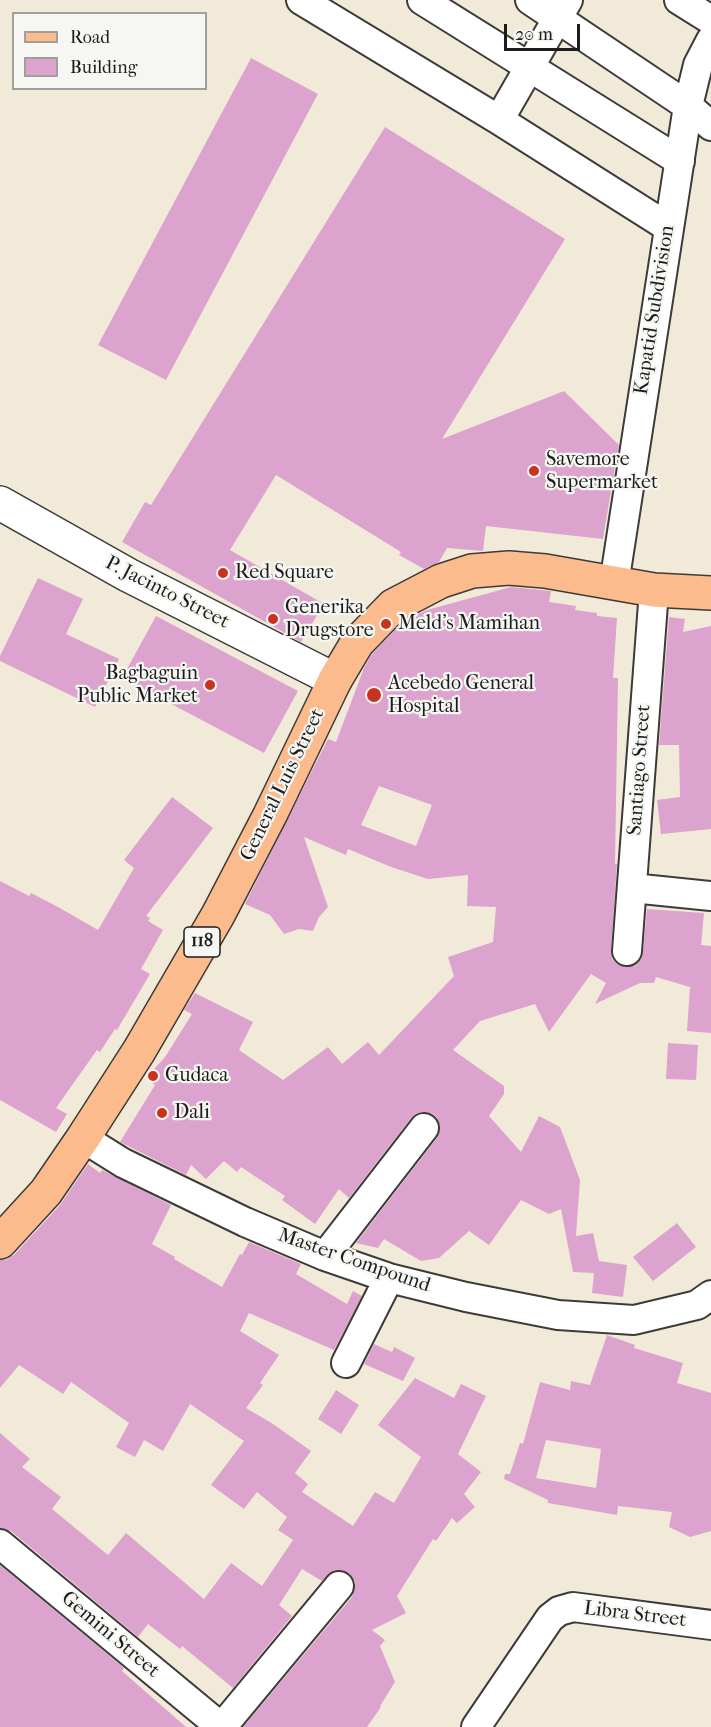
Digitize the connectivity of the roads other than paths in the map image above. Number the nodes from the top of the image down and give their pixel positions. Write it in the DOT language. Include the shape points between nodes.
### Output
graph roads {
  1 [pos="301,0"];
  2 [pos="422,0"];
  3 [pos="530,0"];
  4 [pos="679,0"];
  5 [pos="563,9"];
  6 [pos="711,20"];
  7 [pos="711,40"];
  8 [pos="530,68"];
  9 [pos="688,106"];
  10 [pos="499,120"];
  11 [pos="711,126"];
  12 [pos="680,162"];
  13 [pos="668,227"];
  14 [pos="0,503"];
  15 [pos="614,584"];
  16 [pos="654,590"];
  17 [pos="711,593"];
  18 [pos="336,680"];
  19 [pos="632,888"];
  20 [pos="711,896"];
  21 [pos="627,951"];
  22 [pos="424,1128"];
  23 [pos="83,1138"];
  24 [pos="0,1242"];
  25 [pos="325,1256"];
  26 [pos="389,1278"];
  27 [pos="711,1295"];
  28 [pos="346,1363"];
  29 [pos="0,1544"];
  30 [pos="339,1586"];
  31 [pos="711,1625"];
  32 [pos="221,1727"];
  33 [pos="476,1727"];
  1 -- 10 [label="street"];
  2 -- 8 [label="street"];
  3 -- 5 [label="street"];
  4 -- 6 [label="street"];
  5 -- 8 [label="street"];
  5 -- 9 [label="street"];
  7 -- 9 [label="street, Kapatid Subdivision" via="698,65"];
  8 -- 10 [label="street"];
  8 -- 12 [label="street"];
  9 -- 11 [label="street"];
  9 -- 12 [label="street, Kapatid Subdivision"];
  10 -- 13 [label="street"];
  12 -- 13 [label="street, Kapatid Subdivision"];
  13 -- 15 [label="street, Kapatid Subdivision"];
  14 -- 18 [label="street, P. Jacinto Street" via="128,575"];
  15 -- 16 [label="main road, General Luis Street / 118"];
  15 -- 18 [label="main road, General Luis Street / 118" via="509,568 472,571 441,580 393,606 357,643"];
  16 -- 17 [label="main road, General Luis Street / 118"];
  16 -- 19 [label="street, Santiago Street"];
  18 -- 23 [label="main road, General Luis Street / 118" via="218,915"];
  19 -- 20 [label="street"];
  19 -- 21 [label="street, Santiago Street"];
  22 -- 25 [label="street"];
  23 -- 24 [label="main road, General Luis Street / 118" via="46,1192"];
  23 -- 25 [label="street, Master Compound" via="143,1173"];
  25 -- 26 [label="street, Master Compound"];
  26 -- 27 [label="street, Master Compound" via="558,1315 634,1320 697,1305"];
  26 -- 28 [label="street"];
  29 -- 32 [label="street, Gemini Street"];
  30 -- 32 [label="street"];
  31 -- 33 [label="street, Libra Street" via="573,1607 559,1611 550,1618"];
}
